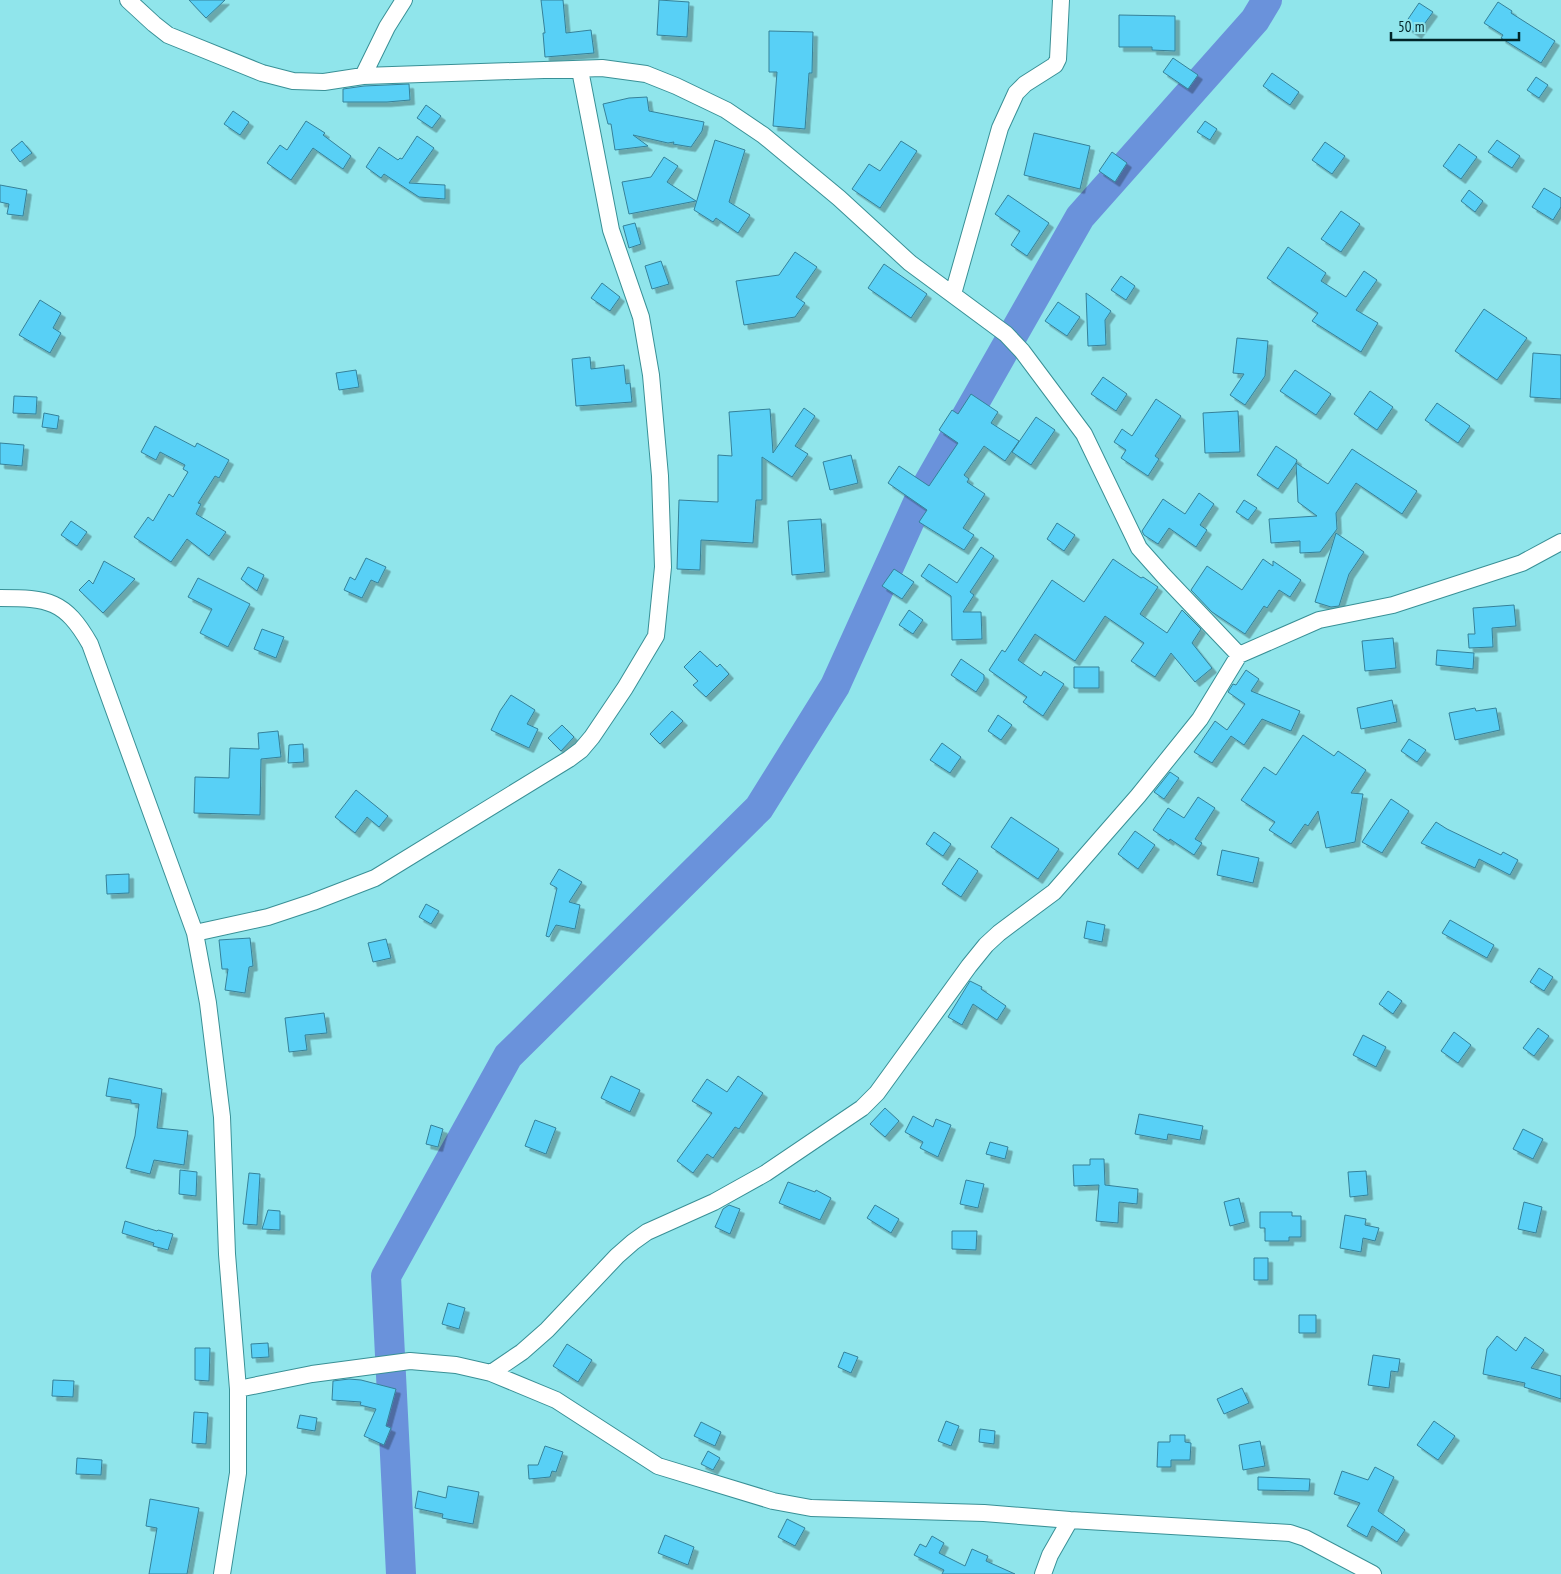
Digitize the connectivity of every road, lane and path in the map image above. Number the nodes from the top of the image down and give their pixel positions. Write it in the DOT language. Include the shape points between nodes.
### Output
graph roads {
  1 [pos="128,0"];
  2 [pos="404,0"];
  3 [pos="1062,0"];
  4 [pos="580,70"];
  5 [pos="363,76"];
  6 [pos="953,294"];
  7 [pos="1561,542"];
  8 [pos="0,598"];
  9 [pos="1239,655"];
  10 [pos="195,933"];
  11 [pos="490,1374"];
  12 [pos="238,1388"];
  13 [pos="1070,1520"];
  14 [pos="222,1574"];
  15 [pos="1043,1574"];
  16 [pos="1373,1574"];
  1 -- 5 [label="street" via="168,35 262,73 293,81 324,82"];
  2 -- 5 [label="street"];
  3 -- 6 [label="street" via="1056,65 1020,88 1000,128"];
  4 -- 5 [label="street"];
  4 -- 6 [label="street" via="602,68 646,74 726,110 764,135 910,262"];
  4 -- 10 [label="street" via="611,230 642,316 650,375 660,476 663,567 656,636 592,737 569,758 374,878 268,916"];
  6 -- 9 [label="street" via="1006,334 1022,352 1084,434 1139,548"];
  7 -- 9 [label="street" via="1522,563 1393,605 1319,620"];
  8 -- 10 [label="street" via="50,602 80,626 90,644"];
  9 -- 11 [label="street" via="1200,718 1138,796 1054,892 986,945 877,1093 862,1108 766,1173 633,1242 547,1330"];
  10 -- 12 [label="street" via="208,1003 222,1117 227,1254"];
  11 -- 12 [label="street" via="456,1365 410,1361"];
  11 -- 13 [label="street" via="556,1400 658,1466 773,1501 811,1508 984,1513"];
  12 -- 14 [label="street" via="238,1473"];
  13 -- 15 [label="street" via="1050,1554"];
  13 -- 16 [label="street" via="1290,1533"];
}
